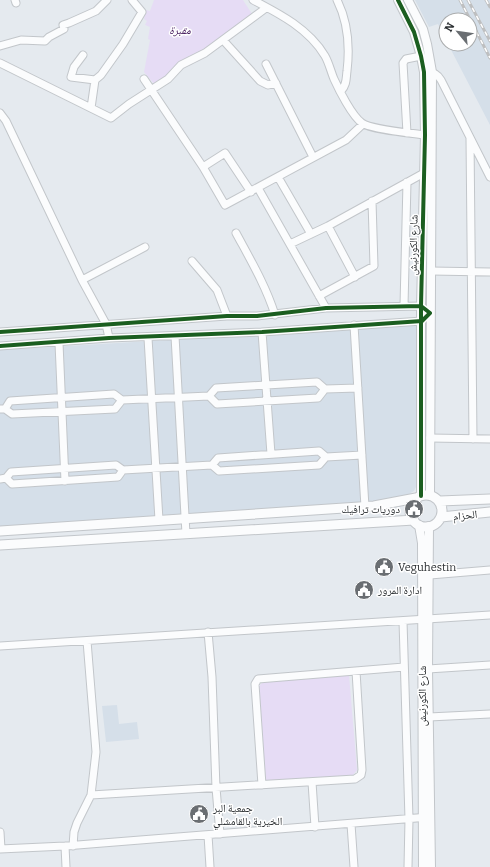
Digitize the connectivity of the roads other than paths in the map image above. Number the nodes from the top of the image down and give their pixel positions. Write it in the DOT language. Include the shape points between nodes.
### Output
graph roads {
  1 [pos="132,0"];
  2 [pos="253,0"];
  3 [pos="337,0"];
  4 [pos="398,0"];
  5 [pos="408,0"];
  6 [pos="104,1"];
  7 [pos="266,8"];
  8 [pos="223,40"];
  9 [pos="0,46"];
  10 [pos="84,55"];
  11 [pos="421,56"];
  12 [pos="0,63"];
  13 [pos="266,64"];
  14 [pos="428,72"];
  15 [pos="144,79"];
  16 [pos="95,80"];
  17 [pos="276,83"];
  18 [pos="152,90"];
  19 [pos="341,91"];
  20 [pos="91,108"];
  21 [pos="0,113"];
  22 [pos="363,124"];
  23 [pos="407,133"];
  24 [pos="425,135"];
  25 [pos="470,138"];
  26 [pos="313,157"];
  27 [pos="203,167"];
  28 [pos="424,173"];
  29 [pos="278,177"];
  30 [pos="490,177"];
  31 [pos="407,182"];
  32 [pos="258,188"];
  33 [pos="251,192"];
  34 [pos="372,201"];
  35 [pos="328,226"];
  36 [pos="236,233"];
  37 [pos="311,234"];
  38 [pos="290,244"];
  39 [pos="145,247"];
  40 [pos="192,261"];
  41 [pos="430,271"];
  42 [pos="471,272"];
  43 [pos="490,272"];
  44 [pos="355,276"];
  45 [pos="82,280"];
  46 [pos="319,296"];
  47 [pos="404,306"];
  48 [pos="421,306"];
  49 [pos="326,308"];
  50 [pos="430,313"];
  51 [pos="275,315"];
  52 [pos="227,316"];
  53 [pos="422,321"];
  54 [pos="106,324"];
  55 [pos="354,325"];
  56 [pos="0,332"];
  57 [pos="262,332"];
  58 [pos="175,336"];
  59 [pos="109,338"];
  60 [pos="148,338"];
  61 [pos="58,343"];
  62 [pos="0,346"];
  63 [pos="266,385"];
  64 [pos="358,388"];
  65 [pos="325,389"];
  66 [pos="209,396"];
  67 [pos="178,397"];
  68 [pos="61,398"];
  69 [pos="151,398"];
  70 [pos="122,400"];
  71 [pos="267,401"];
  72 [pos="2,409"];
  73 [pos="62,412"];
  74 [pos="430,438"];
  75 [pos="473,439"];
  76 [pos="490,439"];
  77 [pos="271,454"];
  78 [pos="362,455"];
  79 [pos="326,457"];
  80 [pos="212,465"];
  81 [pos="182,467"];
  82 [pos="65,468"];
  83 [pos="156,468"];
  84 [pos="123,470"];
  85 [pos="3,479"];
  86 [pos="66,481"];
  87 [pos="422,496"];
  88 [pos="490,499"];
  89 [pos="440,502"];
  90 [pos="365,506"];
  91 [pos="490,512"];
  92 [pos="441,517"];
  93 [pos="185,519"];
  94 [pos="159,520"];
  95 [pos="417,522"];
  96 [pos="430,526"];
  97 [pos="0,531"];
  98 [pos="186,534"];
  99 [pos="0,545"];
  100 [pos="490,570"];
  101 [pos="430,574"];
  102 [pos="490,615"];
  103 [pos="425,620"];
  104 [pos="403,621"];
  105 [pos="208,632"];
  106 [pos="87,641"];
  107 [pos="0,646"];
  108 [pos="490,665"];
  109 [pos="404,667"];
  110 [pos="428,669"];
  111 [pos="356,671"];
  112 [pos="490,714"];
  113 [pos="429,717"];
  114 [pos="312,782"];
  115 [pos="262,786"];
  116 [pos="216,788"];
  117 [pos="91,795"];
  118 [pos="427,818"];
  119 [pos="409,819"];
  120 [pos="351,824"];
  121 [pos="315,826"];
  122 [pos="0,832"];
  123 [pos="220,834"];
  124 [pos="208,835"];
  125 [pos="65,846"];
  126 [pos="73,846"];
  127 [pos="1,849"];
  128 [pos="66,867"];
  129 [pos="210,867"];
  130 [pos="354,867"];
  131 [pos="408,867"];
  132 [pos="423,867"];
  133 [pos="431,867"];
  1 -- 16 [label="street" via="142,12 123,44"];
  2 -- 7 [label="street"];
  3 -- 19 [label="street" via="343,13 348,42 346,84"];
  4 -- 11 [label="street, شارع الكورنيش" via="414,32"];
  5 -- 14 [label="street, شارع الكورنيش" via="423,29 428,50"];
  6 -- 9 [label="street" via="96,11 63,25 64,30 45,41 21,40"];
  7 -- 8 [label="street"];
  7 -- 19 [label="street" via="286,18 311,39 325,56"];
  8 -- 17 [label="street" via="260,81 268,85"];
  8 -- 18 [label="street" via="181,65 168,79"];
  10 -- 16 [label="street" via="74,67 71,77"];
  11 -- 14 [label="street, شارع الكورنيش"];
  11 -- 23 [label="street" via="406,58 403,63"];
  12 -- 20 [label="street"];
  13 -- 17 [label="street"];
  14 -- 24 [label="street, شارع الكورنيش"];
  14 -- 25 [label="street" via="442,80"];
  14 -- 41 [label="street, شارع الكورنيش"];
  15 -- 18 [label="street"];
  16 -- 20 [label="street"];
  17 -- 26 [label="street"];
  18 -- 20 [label="street" via="111,118"];
  18 -- 27 [label="street"];
  19 -- 22 [label="street" via="352,112"];
  21 -- 45 [label="street"];
  22 -- 23 [label="street"];
  22 -- 26 [label="street" via="346,140"];
  23 -- 24 [label="street"];
  24 -- 28 [label="street, شارع الكورنيش"];
  25 -- 30 [label="street"];
  25 -- 42 [label="street"];
  26 -- 29 [label="street"];
  27 -- 33 [label="street" via="225,153"];
  27 -- 33 [label="street" via="225,205"];
  28 -- 31 [label="street"];
  28 -- 48 [label="street, شارع الكورنيش"];
  29 -- 32 [label="street"];
  29 -- 37 [label="street"];
  31 -- 34 [label="street"];
  31 -- 47 [label="street"];
  32 -- 33 [label="street"];
  32 -- 38 [label="street"];
  34 -- 35 [label="street"];
  34 -- 44 [label="street" via="374,266"];
  35 -- 37 [label="street"];
  35 -- 44 [label="street"];
  36 -- 51 [label="street" via="254,266"];
  37 -- 38 [label="street"];
  38 -- 46 [label="street"];
  39 -- 45 [label="street"];
  40 -- 52 [label="street" via="216,290"];
  41 -- 42 [label="street"];
  41 -- 50 [label="street, شارع الكورنيش"];
  42 -- 43 [label="street"];
  42 -- 75 [label="street"];
  44 -- 46 [label="street"];
  45 -- 54 [label="street"];
  46 -- 49 [label="street"];
  47 -- 48 [label="street"];
  47 -- 49 [label="street"];
  48 -- 50 [label="street"];
  48 -- 53 [label="street, شارع الكورنيش"];
  49 -- 51 [label="street"];
  50 -- 53 [label="street"];
  50 -- 74 [label="street, شارع الكورنيش"];
  51 -- 52 [label="street"];
  52 -- 54 [label="street"];
  53 -- 55 [label="street"];
  53 -- 87 [label="street, شارع الكورنيش"];
  54 -- 56 [label="street"];
  54 -- 59 [label="street"];
  55 -- 57 [label="street"];
  55 -- 64 [label="street"];
  57 -- 58 [label="street"];
  57 -- 63 [label="street"];
  58 -- 60 [label="street"];
  58 -- 67 [label="street"];
  59 -- 60 [label="street"];
  59 -- 61 [label="street"];
  60 -- 69 [label="street"];
  61 -- 62 [label="street"];
  61 -- 68 [label="street"];
  63 -- 65 [label="street" via="317,382"];
  63 -- 66 [label="street" via="216,388"];
  63 -- 71 [label="street"];
  64 -- 65 [label="street"];
  64 -- 78 [label="street"];
  65 -- 71 [label="street" via="318,398"];
  66 -- 67 [label="street"];
  66 -- 71 [label="street" via="217,404"];
  67 -- 69 [label="street"];
  67 -- 81 [label="street"];
  68 -- 70 [label="street" via="114,394"];
  68 -- 72 [label="street" via="10,401"];
  68 -- 73 [label="street"];
  69 -- 70 [label="street"];
  69 -- 83 [label="street"];
  70 -- 73 [label="street" via="115,409"];
  71 -- 77 [label="street"];
  72 -- 73 [label="street" via="12,414"];
  73 -- 82 [label="street"];
  74 -- 75 [label="street"];
  74 -- 87 [label="street, شارع الكورنيش"];
  75 -- 76 [label="street"];
  77 -- 79 [label="street" via="319,451"];
  77 -- 80 [label="street" via="218,458"];
  78 -- 79 [label="street"];
  78 -- 90 [label="street"];
  79 -- 80 [label="street" via="318,466 219,471"];
  80 -- 81 [label="street"];
  81 -- 83 [label="street"];
  81 -- 93 [label="street"];
  82 -- 84 [label="street" via="116,465"];
  82 -- 85 [label="street" via="11,472"];
  82 -- 86 [label="street"];
  83 -- 84 [label="street"];
  83 -- 94 [label="street"];
  84 -- 86 [label="street" via="118,477"];
  85 -- 86 [label="street" via="12,484"];
  87 -- 89 [label="main road" via="435,497"];
  87 -- 90 [label="main road"];
  87 -- 95 [label="main road" via="411,509 412,516"];
  88 -- 89 [label="main road"];
  89 -- 92 [label="main road"];
  90 -- 93 [label="main road"];
  91 -- 92 [label="main road, الحزام"];
  92 -- 96 [label="main road"];
  93 -- 94 [label="main road"];
  93 -- 98 [label="street"];
  94 -- 97 [label="main road"];
  95 -- 96 [label="main road"];
  95 -- 98 [label="main road"];
  95 -- 103 [label="street, شارع الكورنيش" via="422,543"];
  96 -- 101 [label="street, شارع الكورنيش"];
  98 -- 99 [label="main road"];
  100 -- 101 [label="street"];
  101 -- 103 [label="street, شارع الكورنيش"];
  102 -- 103 [label="street"];
  103 -- 104 [label="street"];
  103 -- 110 [label="street, شارع الكورنيش"];
  103 -- 118 [label="street, شارع الكورنيش"];
  104 -- 105 [label="street"];
  104 -- 109 [label="street"];
  105 -- 106 [label="street"];
  105 -- 116 [label="street"];
  106 -- 107 [label="street"];
  106 -- 117 [label="street" via="96,752"];
  108 -- 110 [label="street"];
  109 -- 111 [label="street"];
  109 -- 119 [label="street"];
  110 -- 113 [label="street, شارع الكورنيش"];
  111 -- 114 [label="street" via="361,775 356,779"];
  111 -- 115 [label="street" via="256,680"];
  112 -- 113 [label="street"];
  113 -- 118 [label="street, شارع الكورنيش"];
  114 -- 115 [label="street"];
  114 -- 121 [label="street"];
  115 -- 116 [label="street"];
  116 -- 117 [label="street"];
  116 -- 123 [label="street"];
  117 -- 126 [label="street" via="77,823"];
  118 -- 119 [label="street"];
  118 -- 132 [label="street, شارع الكورنيش"];
  118 -- 133 [label="street, شارع الكورنيش"];
  119 -- 120 [label="street"];
  119 -- 131 [label="street"];
  120 -- 121 [label="street"];
  120 -- 130 [label="street"];
  121 -- 123 [label="street"];
  122 -- 127 [label="street"];
  123 -- 124 [label="street"];
  124 -- 126 [label="street"];
  124 -- 129 [label="street"];
  125 -- 126 [label="street"];
  125 -- 127 [label="street"];
  125 -- 128 [label="street"];
}
